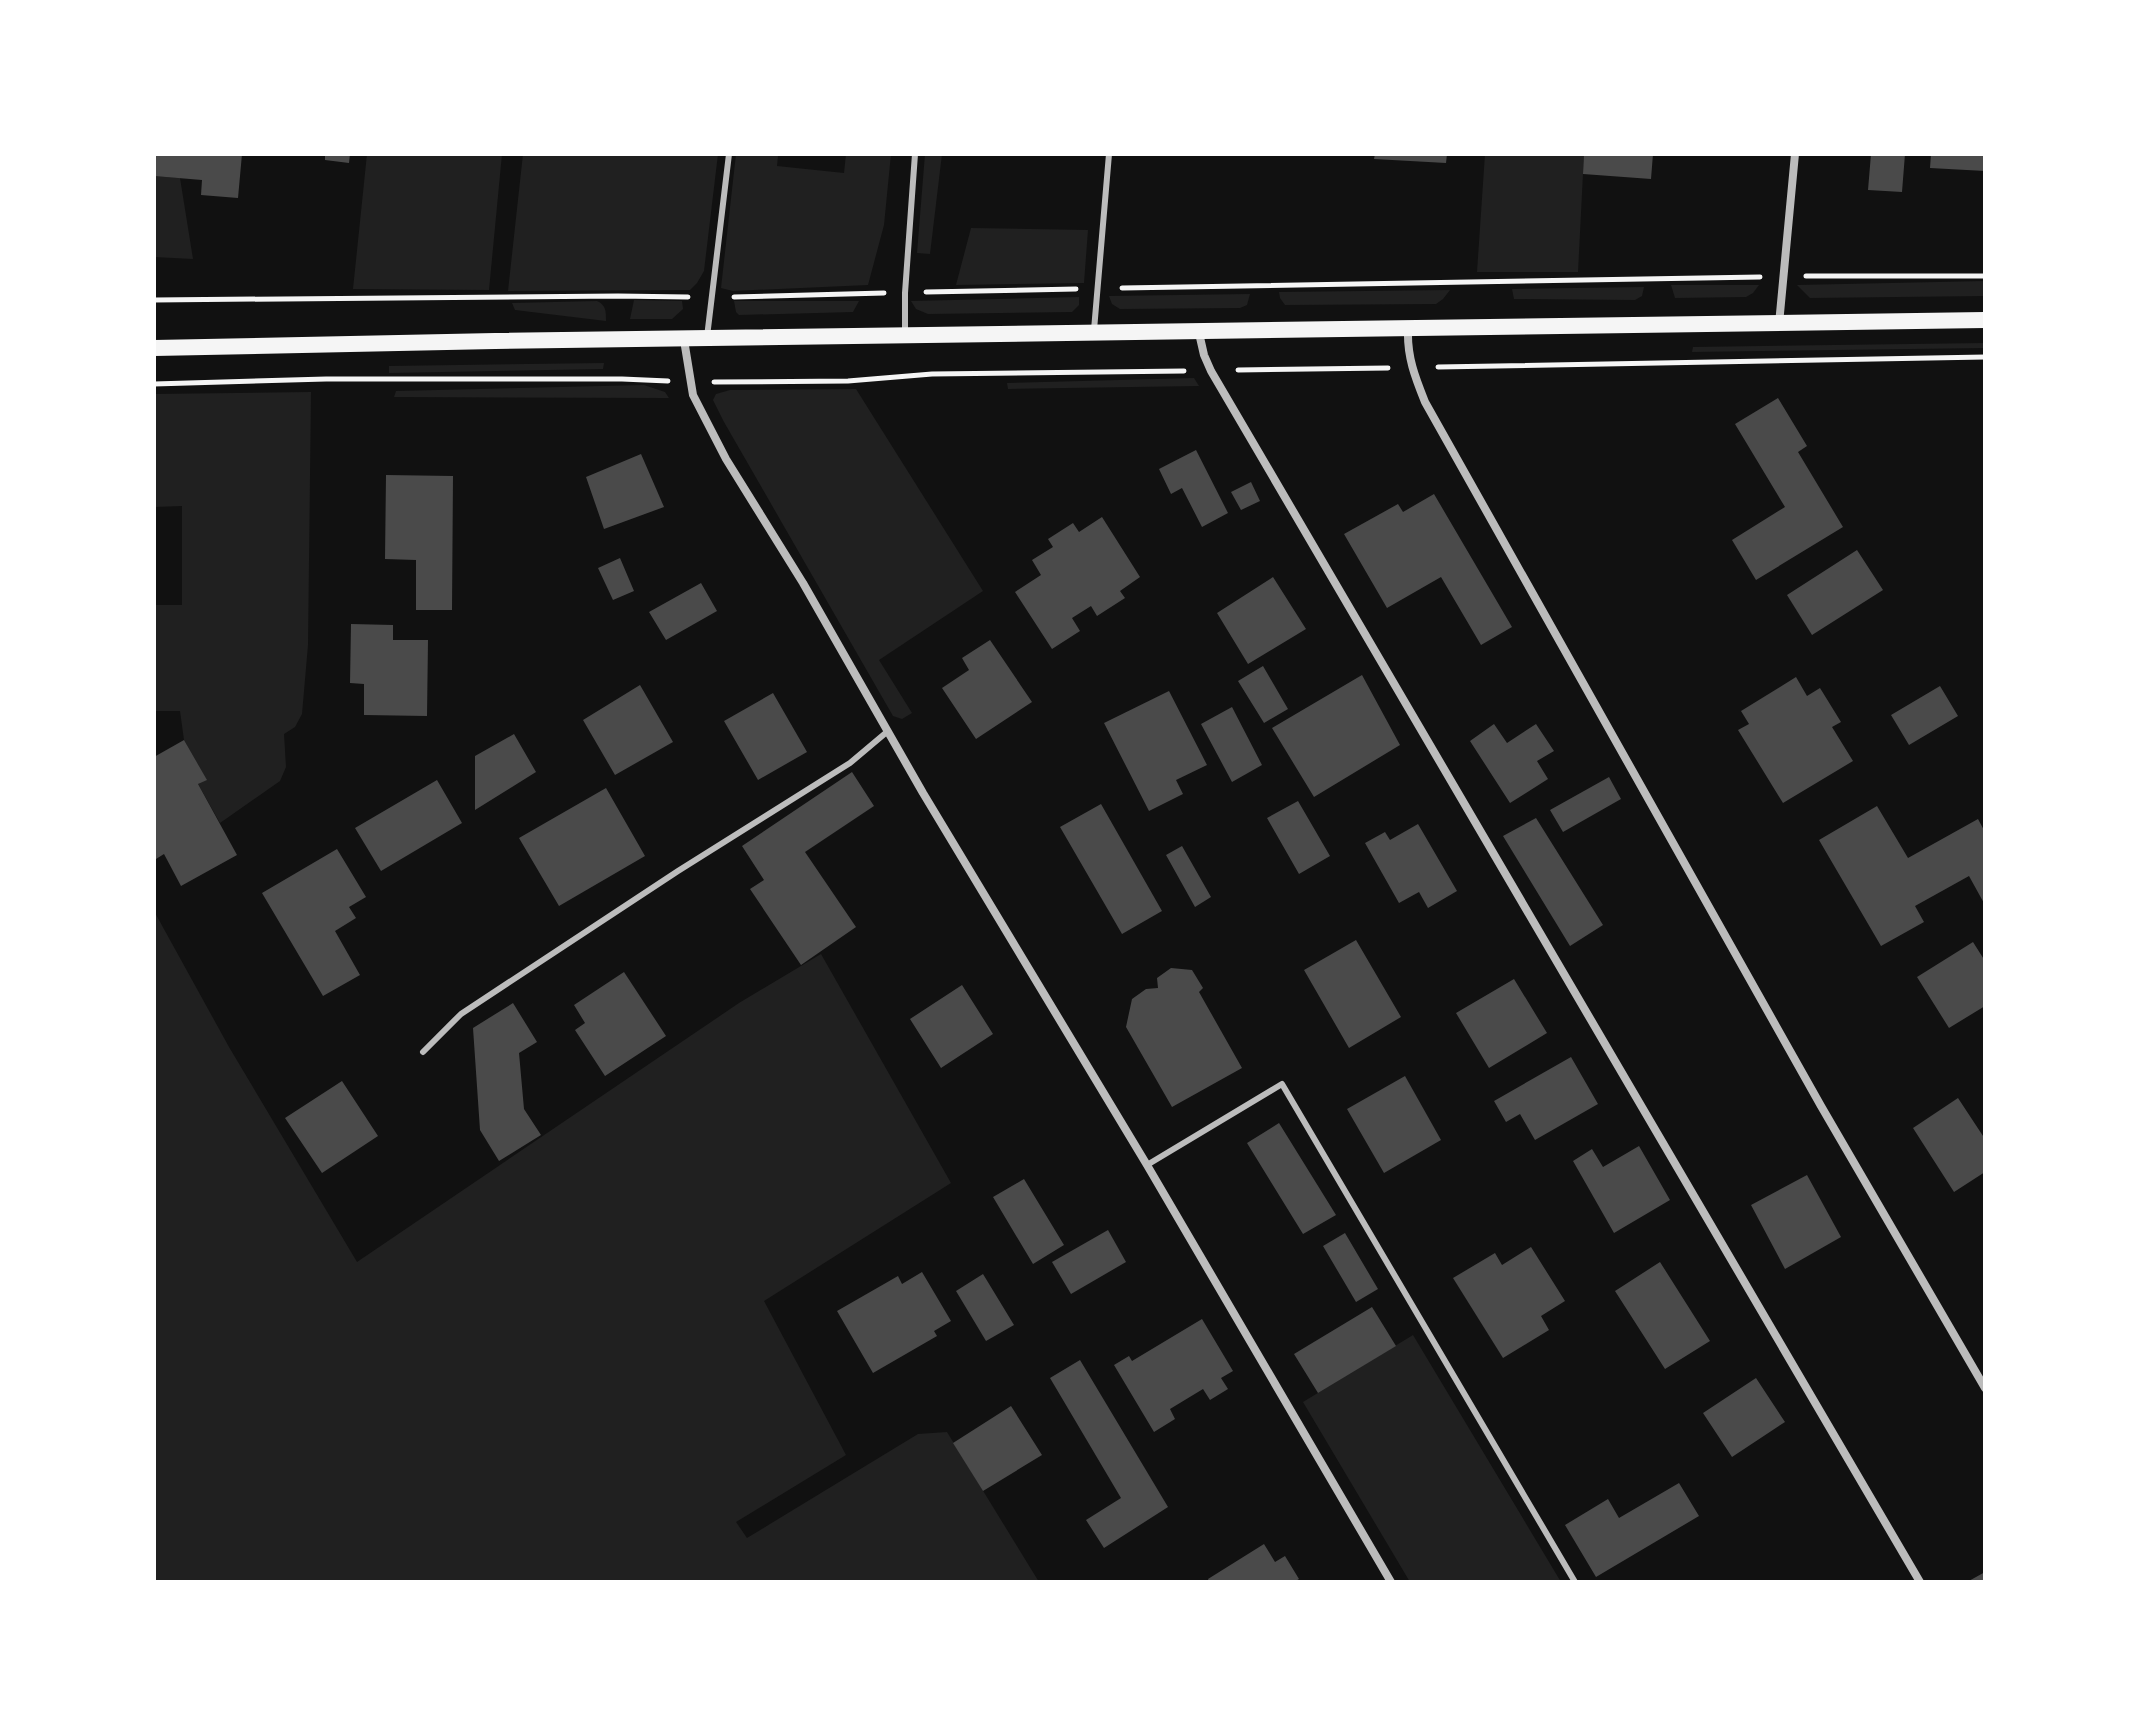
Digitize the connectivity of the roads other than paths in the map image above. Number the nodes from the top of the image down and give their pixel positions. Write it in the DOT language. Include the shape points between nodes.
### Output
graph roads {
  1 [pos="729,154"];
  2 [pos="915,154"];
  3 [pos="1109,154"];
  4 [pos="1795,154"];
  5 [pos="1985,320"];
  6 [pos="1779,325"];
  7 [pos="1408,329"];
  8 [pos="1199,333"];
  9 [pos="1094,334"];
  10 [pos="905,337"];
  11 [pos="684,340"];
  12 [pos="707,340"];
  13 [pos="154,348"];
  14 [pos="888,731"];
  15 [pos="423,1052"];
  16 [pos="1147,1165"];
  17 [pos="1985,1388"];
  18 [pos="1391,1582"];
  19 [pos="1575,1582"];
  20 [pos="1920,1582"];
  1 -- 12 [label="lane"];
  2 -- 10 [label="lane"];
  3 -- 9 [label="lane"];
  4 -- 6 [label="street"];
  5 -- 6 [label="main road"];
  6 -- 7 [label="main road"];
  7 -- 8 [label="main road"];
  7 -- 17 [label="street" via="1411,368 1433,416"];
  8 -- 9 [label="main road"];
  8 -- 20 [label="street" via="1211,371"];
  9 -- 10 [label="main road"];
  10 -- 12 [label="main road"];
  11 -- 12 [label="main road"];
  11 -- 13 [label="main road"];
  11 -- 14 [label="street" via="693,395 726,459"];
  14 -- 15 [label="lane" via="850,763 461,1014"];
  14 -- 16 [label="street"];
  16 -- 18 [label="street"];
  16 -- 19 [label="lane" via="1282,1084"];
}
